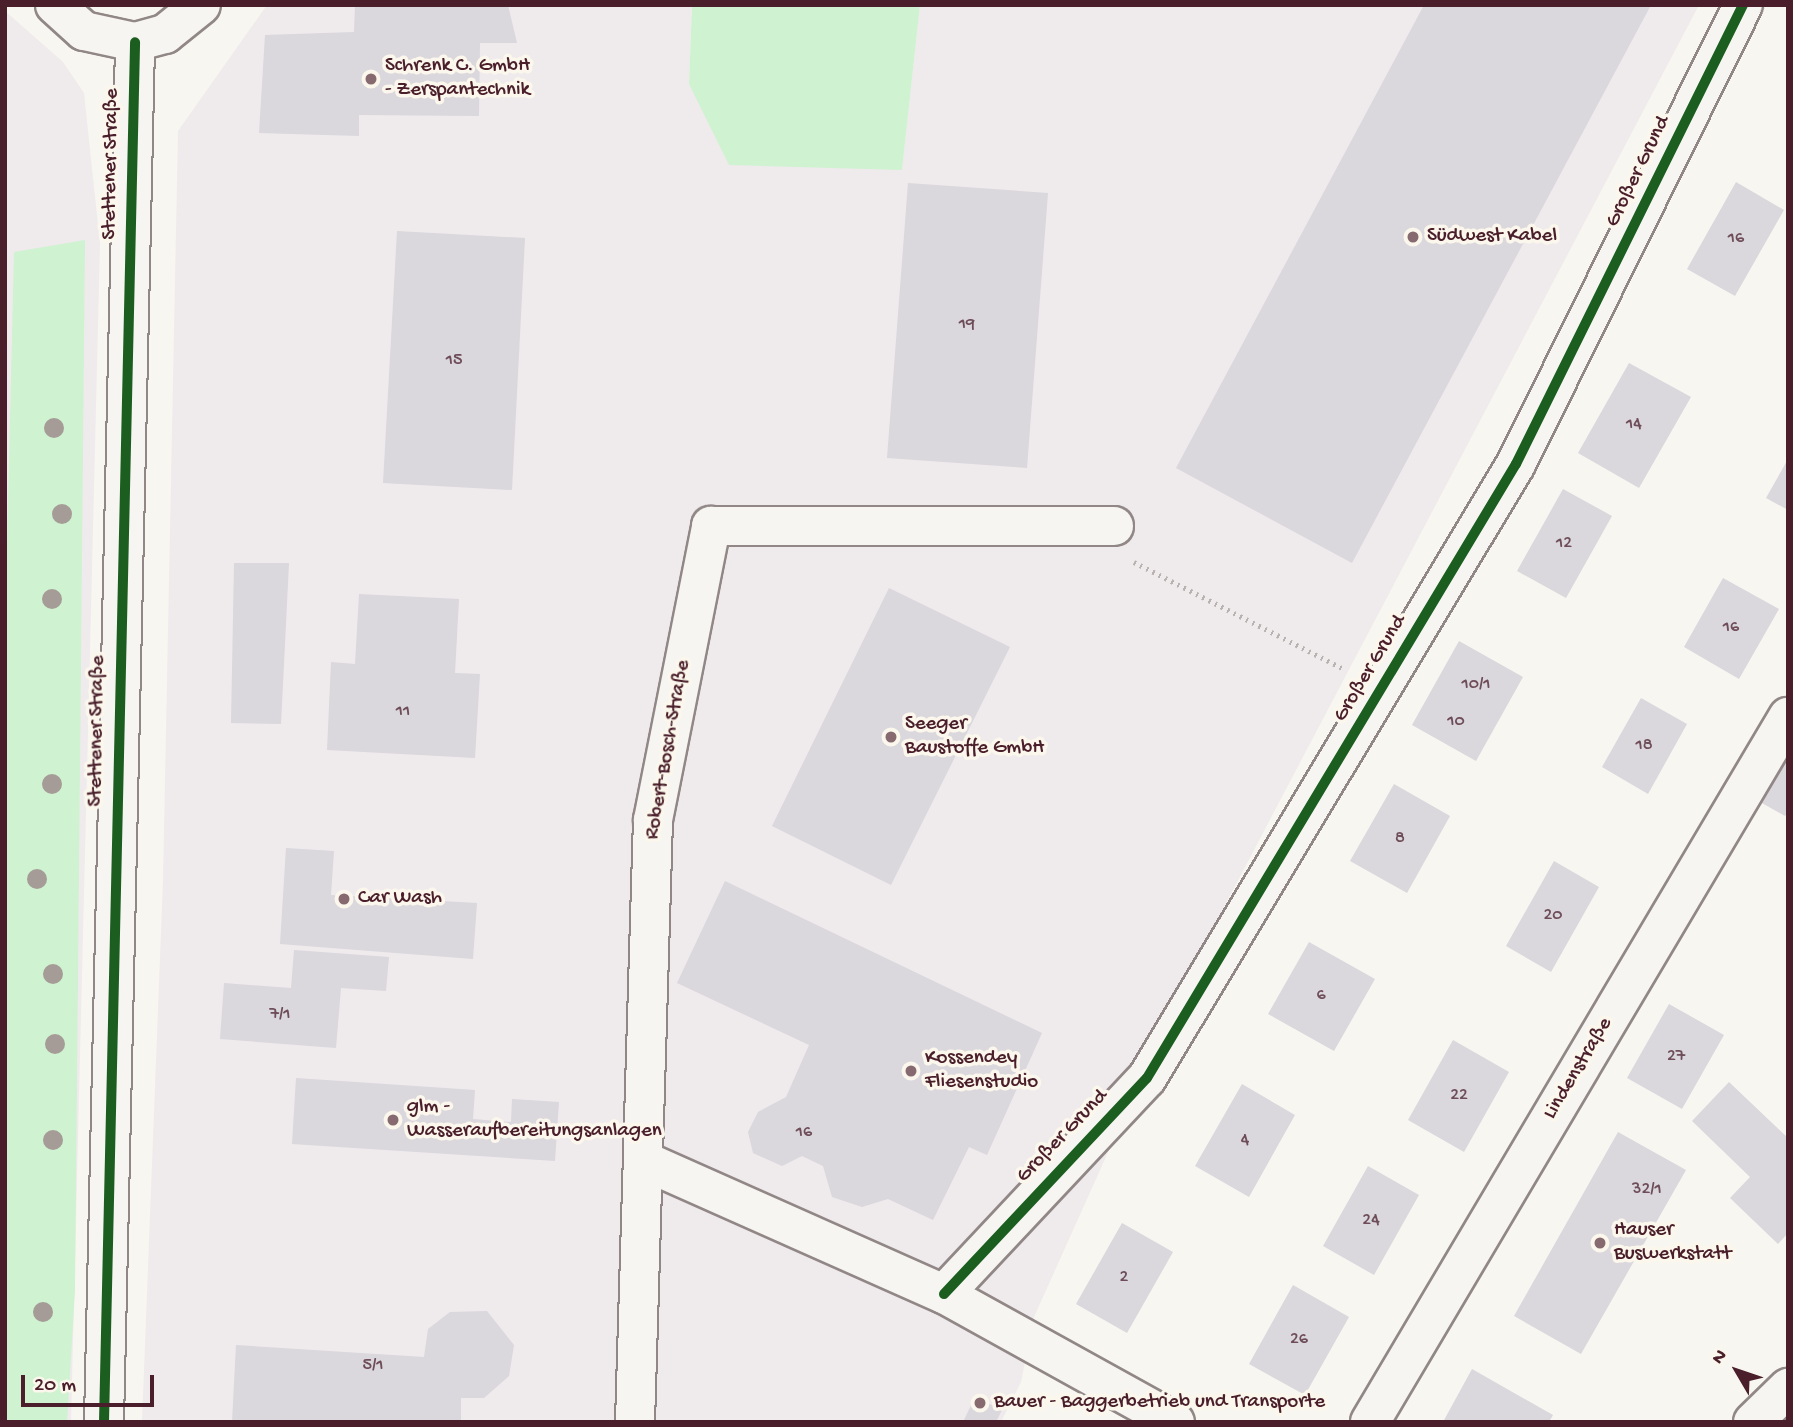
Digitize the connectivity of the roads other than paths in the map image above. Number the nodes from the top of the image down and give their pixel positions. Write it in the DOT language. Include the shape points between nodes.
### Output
graph roads {
  1 [pos="55,5"];
  2 [pos="201,5"];
  3 [pos="1743,5"];
  4 [pos="135,42"];
  5 [pos="1121,543"];
  6 [pos="1788,717"];
  7 [pos="647,1162"];
  8 [pos="944,1294"];
  9 [pos="1788,1388"];
  10 [pos="103,1422"];
  11 [pos="635,1422"];
  12 [pos="1175,1422"];
  13 [pos="1370,1422"];
  14 [pos="1753,1422"];
  1 -- 4 [label="street" via="84,31"];
  2 -- 4 [label="street" via="165,34"];
  3 -- 8 [label="street, Großer Grund" via="1516,464 1147,1078"];
  4 -- 10 [label="street, Stettener Straße"];
  5 -- 7 [label="street, Robert-Bosch-Straße" via="711,526 653,820"];
  6 -- 13 [label="street, Lindenstraße"];
  7 -- 8 [label="street"];
  7 -- 11 [label="street, Robert-Bosch-Straße"];
  8 -- 12 [label="street"];
  9 -- 14 [label="street"];
}
